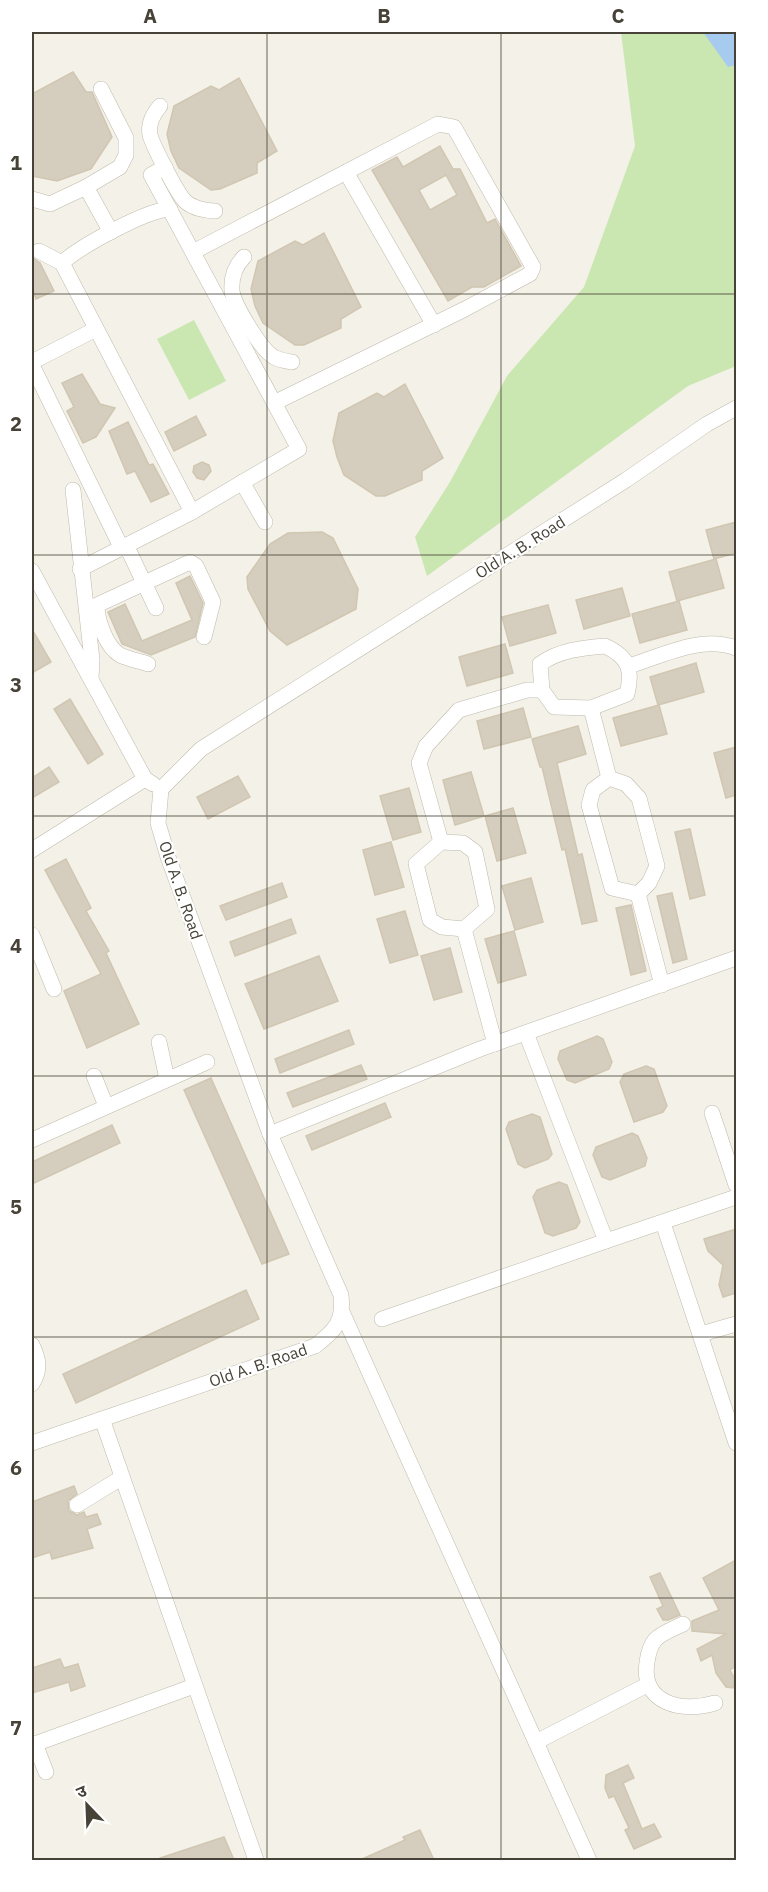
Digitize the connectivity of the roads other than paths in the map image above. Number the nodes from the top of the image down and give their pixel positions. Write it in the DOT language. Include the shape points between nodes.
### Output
graph roads {
  1 [pos="101,89"];
  2 [pos="160,106"];
  3 [pos="165,167"];
  4 [pos="346,172"];
  5 [pos="86,188"];
  6 [pos="32,199"];
  7 [pos="170,209"];
  8 [pos="215,211"];
  9 [pos="111,232"];
  10 [pos="39,251"];
  11 [pos="193,252"];
  12 [pos="244,257"];
  13 [pos="62,263"];
  14 [pos="241,325"];
  15 [pos="434,325"];
  16 [pos="96,329"];
  17 [pos="32,362"];
  18 [pos="292,362"];
  19 [pos="274,403"];
  20 [pos="736,408"];
  21 [pos="242,482"];
  22 [pos="73,490"];
  23 [pos="192,512"];
  24 [pos="266,522"];
  25 [pos="124,548"];
  26 [pos="80,569"];
  27 [pos="32,571"];
  28 [pos="144,582"];
  29 [pos="156,608"];
  30 [pos="204,637"];
  31 [pos="736,648"];
  32 [pos="147,664"];
  33 [pos="629,666"];
  34 [pos="91,678"];
  35 [pos="542,690"];
  36 [pos="591,708"];
  37 [pos="609,778"];
  38 [pos="145,779"];
  39 [pos="160,789"];
  40 [pos="441,842"];
  41 [pos="32,850"];
  42 [pos="638,894"];
  43 [pos="464,929"];
  44 [pos="32,935"];
  45 [pos="736,958"];
  46 [pos="662,985"];
  47 [pos="54,989"];
  48 [pos="526,1034"];
  49 [pos="159,1042"];
  50 [pos="495,1044"];
  51 [pos="207,1062"];
  52 [pos="94,1076"];
  53 [pos="168,1079"];
  54 [pos="106,1106"];
  55 [pos="712,1113"];
  56 [pos="270,1134"];
  57 [pos="32,1140"];
  58 [pos="736,1185"];
  59 [pos="736,1197"];
  60 [pos="663,1223"];
  61 [pos="606,1241"];
  62 [pos="343,1314"];
  63 [pos="382,1319"];
  64 [pos="736,1324"];
  65 [pos="701,1334"];
  66 [pos="32,1345"];
  67 [pos="32,1384"];
  68 [pos="102,1419"];
  69 [pos="32,1443"];
  70 [pos="736,1443"];
  71 [pos="121,1478"];
  72 [pos="77,1505"];
  73 [pos="683,1624"];
  74 [pos="647,1685"];
  75 [pos="194,1686"];
  76 [pos="715,1703"];
  77 [pos="536,1742"];
  78 [pos="33,1744"];
  79 [pos="46,1772"];
  80 [pos="256,1860"];
  81 [pos="589,1860"];
  1 -- 5 [label="street" via="126,138 126,155 120,167"];
  2 -- 3 [label="street" via="152,115 150,134"];
  3 -- 7 [label="street" via="151,175"];
  3 -- 8 [label="street" via="185,201"];
  4 -- 11 [label="street"];
  4 -- 15 [label="street"];
  4 -- 15 [label="street" via="438,124 454,127 533,267 530,274"];
  5 -- 6 [label="street" via="50,204"];
  5 -- 9 [label="street"];
  7 -- 9 [label="street" via="159,209"];
  7 -- 11 [label="street"];
  9 -- 13 [label="street"];
  10 -- 13 [label="street"];
  11 -- 14 [label="street"];
  12 -- 14 [label="street" via="236,266 232,293"];
  13 -- 16 [label="street"];
  14 -- 18 [label="street" via="268,353"];
  14 -- 19 [label="street"];
  15 -- 19 [label="street"];
  16 -- 17 [label="street"];
  16 -- 23 [label="street"];
  17 -- 25 [label="street"];
  19 -- 21 [label="street" via="299,449"];
  20 -- 39 [label="street, Old A. B. Road" via="201,749"];
  21 -- 23 [label="street"];
  21 -- 24 [label="street"];
  22 -- 26 [label="street"];
  23 -- 25 [label="street"];
  25 -- 26 [label="street"];
  25 -- 28 [label="street"];
  26 -- 34 [label="street"];
  27 -- 34 [label="street"];
  28 -- 29 [label="street"];
  28 -- 30 [label="street" via="190,562 196,566 213,602"];
  28 -- 32 [label="street" via="98,605 97,616 112,648 120,655"];
  31 -- 33 [label="street" via="719,642 698,644"];
  33 -- 35 [label="street" via="619,652 605,646 552,656 540,664"];
  33 -- 36 [label="street" via="627,694"];
  34 -- 38 [label="street"];
  35 -- 36 [label="street" via="554,707"];
  35 -- 40 [label="street" via="527,690 459,710 426,746 419,763"];
  36 -- 37 [label="street"];
  37 -- 42 [label="street" via="626,784 639,798 657,866"];
  37 -- 42 [label="street" via="593,790 589,805 612,888"];
  38 -- 39 [label="street"];
  38 -- 41 [label="street"];
  39 -- 56 [label="street, Old A. B. Road" via="158,823 168,857"];
  40 -- 43 [label="street" via="463,843 475,852 487,909"];
  40 -- 43 [label="street" via="416,864 430,920 442,927"];
  42 -- 46 [label="street"];
  43 -- 50 [label="street"];
  44 -- 47 [label="street"];
  45 -- 46 [label="street"];
  46 -- 48 [label="street"];
  48 -- 50 [label="street"];
  48 -- 61 [label="street"];
  49 -- 53 [label="street"];
  50 -- 56 [label="street"];
  51 -- 53 [label="street"];
  52 -- 54 [label="street"];
  53 -- 54 [label="street"];
  54 -- 57 [label="street"];
  55 -- 58 [label="street"];
  56 -- 62 [label="street, Old A. B. Road" via="341,1295"];
  59 -- 60 [label="street"];
  60 -- 61 [label="street"];
  60 -- 65 [label="street"];
  61 -- 63 [label="street"];
  62 -- 68 [label="street, Old A. B. Road" via="331,1334 315,1346"];
  62 -- 77 [label="street"];
  64 -- 65 [label="street"];
  65 -- 70 [label="street"];
  66 -- 67 [label="street" via="39,1373"];
  68 -- 69 [label="street, Old A. B. Road"];
  68 -- 71 [label="street"];
  71 -- 72 [label="street"];
  71 -- 75 [label="street"];
  73 -- 74 [label="street" via="655,1640 648,1655"];
  74 -- 76 [label="street" via="669,1704 686,1709"];
  74 -- 77 [label="street"];
  75 -- 78 [label="street"];
  75 -- 80 [label="street"];
  77 -- 81 [label="street"];
  78 -- 79 [label="street"];
}
